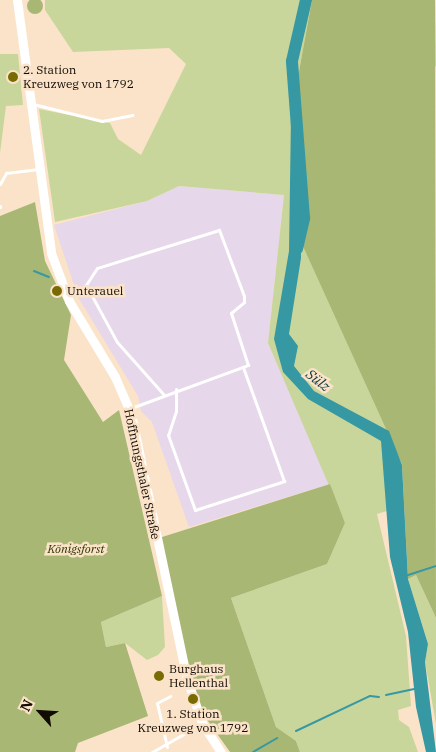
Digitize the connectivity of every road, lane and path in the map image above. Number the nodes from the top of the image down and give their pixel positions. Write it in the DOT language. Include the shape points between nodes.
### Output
graph roads {
  1 [pos="17,0"];
  2 [pos="30,103"];
  3 [pos="132,115"];
  4 [pos="37,169"];
  5 [pos="0,184"];
  6 [pos="243,367"];
  7 [pos="176,389"];
  8 [pos="164,395"];
  9 [pos="130,409"];
  10 [pos="170,696"];
  11 [pos="202,723"];
  12 [pos="167,746"];
  13 [pos="152,752"];
  14 [pos="221,752"];
  1 -- 2 [label="main road, Hoffnungsthaler Straße"];
  2 -- 3 [label="lane" via="92,120"];
  2 -- 4 [label="main road, Hoffnungsthaler Straße"];
  4 -- 5 [label="lane" via="6,173"];
  4 -- 9 [label="main road, Hoffnungsthaler Straße" via="45,229 58,275"];
  6 -- 7 [label="lane"];
  6 -- 7 [label="lane" via="284,481 194,510 168,435 176,412"];
  6 -- 8 [label="lane" via="248,365 231,313 244,302 244,296 222,232 97,268 86,286 91,300 118,342"];
  7 -- 8 [label="lane"];
  8 -- 9 [label="lane"];
  9 -- 11 [label="main road, Hoffnungsthaler Straße" via="187,679"];
  10 -- 12 [label="lane" via="157,702"];
  11 -- 12 [label="lane"];
  11 -- 14 [label="main road, Hoffnungsthaler Straße"];
  12 -- 13 [label="lane"];
}
